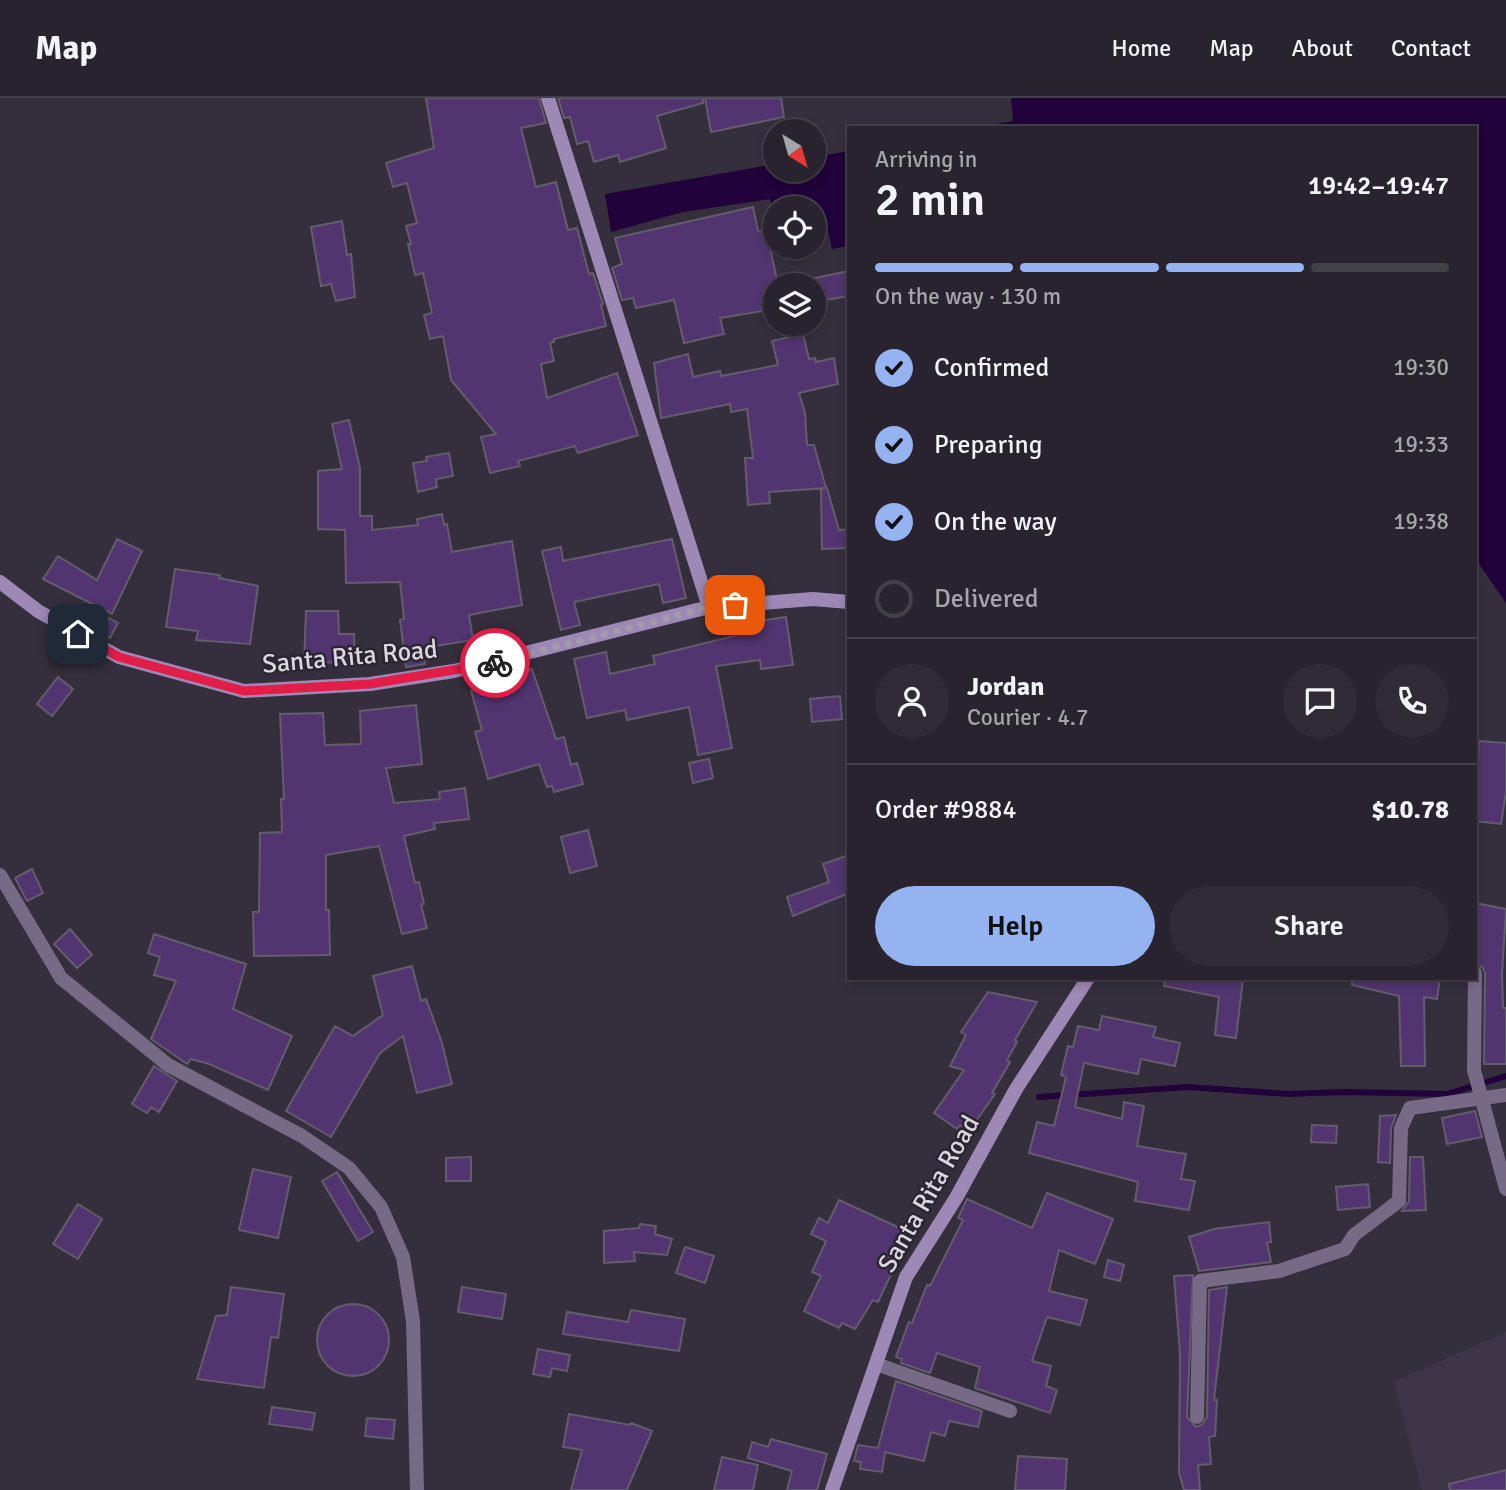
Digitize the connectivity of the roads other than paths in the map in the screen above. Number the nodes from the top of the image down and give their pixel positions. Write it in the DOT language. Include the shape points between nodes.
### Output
graph roads {
  1 [pos="548,98"];
  2 [pos="0,582"];
  3 [pos="847,602"];
  4 [pos="709,607"];
  5 [pos="0,875"];
  6 [pos="1087,980"];
  7 [pos="1475,980"];
  8 [pos="1481,1093"];
  9 [pos="1506,1094"];
  10 [pos="1506,1189"];
  11 [pos="876,1364"];
  12 [pos="1010,1412"];
  13 [pos="1197,1417"];
  14 [pos="418,1490"];
  15 [pos="832,1490"];
  1 -- 4 [label="street"];
  2 -- 4 [label="street, Santa Rita Road" via="38,611 119,657 244,691 370,684 454,671"];
  3 -- 4 [label="street, Santa Rita Road" via="813,599"];
  5 -- 14 [label="street" via="61,978 168,1065 302,1136 349,1168 381,1207 403,1257 413,1321"];
  6 -- 11 [label="street, Santa Rita Road" via="1016,1089 906,1277"];
  7 -- 8 [label="street" via="1474,1070"];
  8 -- 9 [label="street"];
  8 -- 10 [label="street"];
  8 -- 13 [label="street" via="1410,1108 1401,1128 1399,1201 1354,1234 1345,1249 1279,1271 1200,1281"];
  11 -- 12 [label="street"];
  11 -- 15 [label="street, Santa Rita Road"];
}
